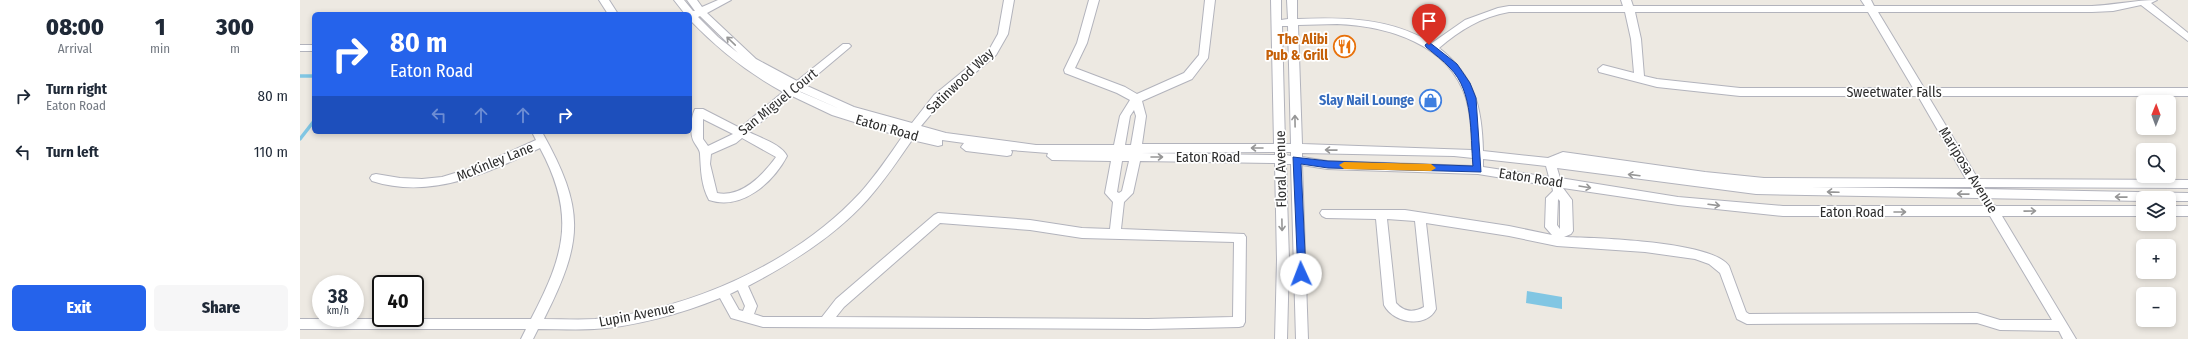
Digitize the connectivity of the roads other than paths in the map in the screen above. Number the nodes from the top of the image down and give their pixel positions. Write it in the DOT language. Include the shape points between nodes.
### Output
graph roads {
  1 [pos="604,0"];
  2 [pos="679,0"];
  3 [pos="692,0"];
  4 [pos="726,0"];
  5 [pos="1009,0"];
  6 [pos="1094,0"];
  7 [pos="1210,0"];
  8 [pos="1276,0"];
  9 [pos="1292,0"];
  10 [pos="1985,0"];
  11 [pos="2145,1"];
  12 [pos="1627,4"];
  13 [pos="1744,4"];
  14 [pos="1868,4"];
  15 [pos="1992,9"];
  16 [pos="612,12"];
  17 [pos="689,12"];
  18 [pos="692,15"];
  19 [pos="1276,23"];
  20 [pos="1292,23"];
  21 [pos="2188,38"];
  22 [pos="846,46"];
  23 [pos="300,48"];
  24 [pos="312,48"];
  25 [pos="1433,48"];
  26 [pos="1602,69"];
  27 [pos="1639,78"];
  28 [pos="795,89"];
  29 [pos="1920,92"];
  30 [pos="2188,92"];
  31 [pos="1136,99"];
  32 [pos="695,110"];
  33 [pos="912,132"];
  34 [pos="740,133"];
  35 [pos="538,134"];
  36 [pos="543,142"];
  37 [pos="706,152"];
  38 [pos="1136,153"];
  39 [pos="1280,153"];
  40 [pos="1119,154"];
  41 [pos="1296,154"];
  42 [pos="1478,154"];
  43 [pos="1550,162"];
  44 [pos="1478,170"];
  45 [pos="376,178"];
  46 [pos="1975,183"];
  47 [pos="2188,184"];
  48 [pos="1557,187"];
  49 [pos="1983,194"];
  50 [pos="2188,197"];
  51 [pos="1119,200"];
  52 [pos="1994,211"];
  53 [pos="2136,211"];
  54 [pos="2176,211"];
  55 [pos="2188,211"];
  56 [pos="1326,213"];
  57 [pos="1381,215"];
  58 [pos="1420,217"];
  59 [pos="1115,234"];
  60 [pos="1558,238"];
  61 [pos="741,284"];
  62 [pos="723,292"];
  63 [pos="747,317"];
  64 [pos="825,322"];
  65 [pos="300,324"];
  66 [pos="535,325"];
  67 [pos="2062,326"];
  68 [pos="527,339"];
  69 [pos="1281,339"];
  70 [pos="1302,339"];
  71 [pos="2070,339"];
  1 -- 16 [label="street"];
  2 -- 17 [label="street"];
  3 -- 18 [label="street"];
  4 -- 18 [label="street"];
  5 -- 33 [label="street, Satinwood Way" via="999,43 990,54 938,98"];
  6 -- 31 [label="street" via="1082,43 1069,70 1121,90"];
  7 -- 31 [label="street" via="1204,56 1188,76"];
  8 -- 19 [label="street, Floral Avenue"];
  9 -- 20 [label="street, Floral Avenue"];
  10 -- 15 [label="street"];
  11 -- 15 [label="street" via="2113,8"];
  11 -- 21 [label="street"];
  12 -- 13 [label="street"];
  12 -- 25 [label="street" via="1583,9 1494,11 1466,23"];
  12 -- 27 [label="street" via="1639,54"];
  13 -- 14 [label="street"];
  14 -- 15 [label="street"];
  14 -- 29 [label="street, Mariposa Avenue"];
  18 -- 28 [label="street, Eaton Road" via="752,61"];
  19 -- 20 [label="street"];
  19 -- 39 [label="street, Floral Avenue"];
  20 -- 25 [label="street" via="1374,24 1411,36"];
  41 -- 20 [label="street, Floral Avenue, one-way"];
  22 -- 28 [label="street, San Miguel Court"];
  23 -- 24 [label="street"];
  25 -- 42 [label="street" via="1454,66 1465,83 1474,112"];
  26 -- 27 [label="street, Sweetwater Falls"];
  27 -- 29 [label="street, Sweetwater Falls" via="1657,83 1740,92"];
  28 -- 33 [label="street, Eaton Road"];
  28 -- 34 [label="street, San Miguel Court"];
  29 -- 30 [label="street, Sweetwater Falls"];
  29 -- 46 [label="street, Mariposa Avenue"];
  31 -- 38 [label="street" via="1141,116"];
  31 -- 40 [label="street" via="1125,116"];
  32 -- 34 [label="street"];
  32 -- 37 [label="street" via="698,139"];
  33 -- 40 [label="street, Eaton Road" via="952,145 1018,154"];
  33 -- 61 [label="street, Lupin Avenue" via="868,191 836,224 798,253"];
  34 -- 37 [label="street, San Miguel Court"];
  34 -- 37 [label="street" via="782,156 774,170 760,183 733,199 722,200 714,197 705,164"];
  35 -- 36 [label="street"];
  36 -- 45 [label="street, McKinley Lane" via="476,172 451,180 410,184"];
  36 -- 66 [label="street" via="566,194 570,231 559,275"];
  38 -- 39 [label="street, Eaton Road"];
  38 -- 40 [label="street, Eaton Road"];
  38 -- 51 [label="street" via="1127,193"];
  39 -- 41 [label="street, Eaton Road"];
  39 -- 69 [label="street, Floral Avenue, one-way" via="1283,260"];
  40 -- 51 [label="street" via="1111,193"];
  42 -- 41 [label="street, Eaton Road, one-way"];
  41 -- 44 [label="street, Eaton Road" via="1328,165"];
  41 -- 70 [label="street, Floral Avenue"];
  42 -- 43 [label="street, Eaton Road"];
  42 -- 44 [label="street"];
  43 -- 46 [label="street, Eaton Road" via="1563,156 1764,182"];
  43 -- 48 [label="street"];
  49 -- 43 [label="street, Eaton Road, one-way" via="1756,190"];
  44 -- 48 [label="street, Eaton Road"];
  46 -- 47 [label="street, Eaton Road"];
  46 -- 49 [label="street, Mariposa Avenue"];
  48 -- 52 [label="street, Eaton Road, one-way" via="1783,211"];
  48 -- 60 [label="street" via="1566,200 1567,231"];
  50 -- 49 [label="street, Eaton Road, one-way"];
  49 -- 52 [label="street, Mariposa Avenue"];
  51 -- 59 [label="street"];
  52 -- 53 [label="street, Eaton Road, one-way"];
  52 -- 67 [label="street, Mariposa Avenue"];
  54 -- 55 [label="street"];
  56 -- 57 [label="street"];
  57 -- 58 [label="street"];
  57 -- 58 [label="street" via="1390,305 1397,314 1411,317 1422,316 1430,309"];
  58 -- 60 [label="street"];
  59 -- 64 [label="street" via="938,218 840,303"];
  59 -- 64 [label="street" via="1240,237 1239,322"];
  60 -- 67 [label="street" via="1631,244 1710,259 1722,266 1741,315 1747,319 1977,318 2000,325"];
  61 -- 62 [label="street, Lupin Avenue"];
  61 -- 63 [label="street" via="751,306"];
  62 -- 63 [label="street" via="735,314"];
  62 -- 66 [label="street, Lupin Avenue" via="675,309 634,318 595,324"];
  63 -- 64 [label="street" via="763,322"];
  65 -- 66 [label="street, Lupin Avenue"];
  66 -- 68 [label="street"];
  67 -- 71 [label="street, Mariposa Avenue"];
}
